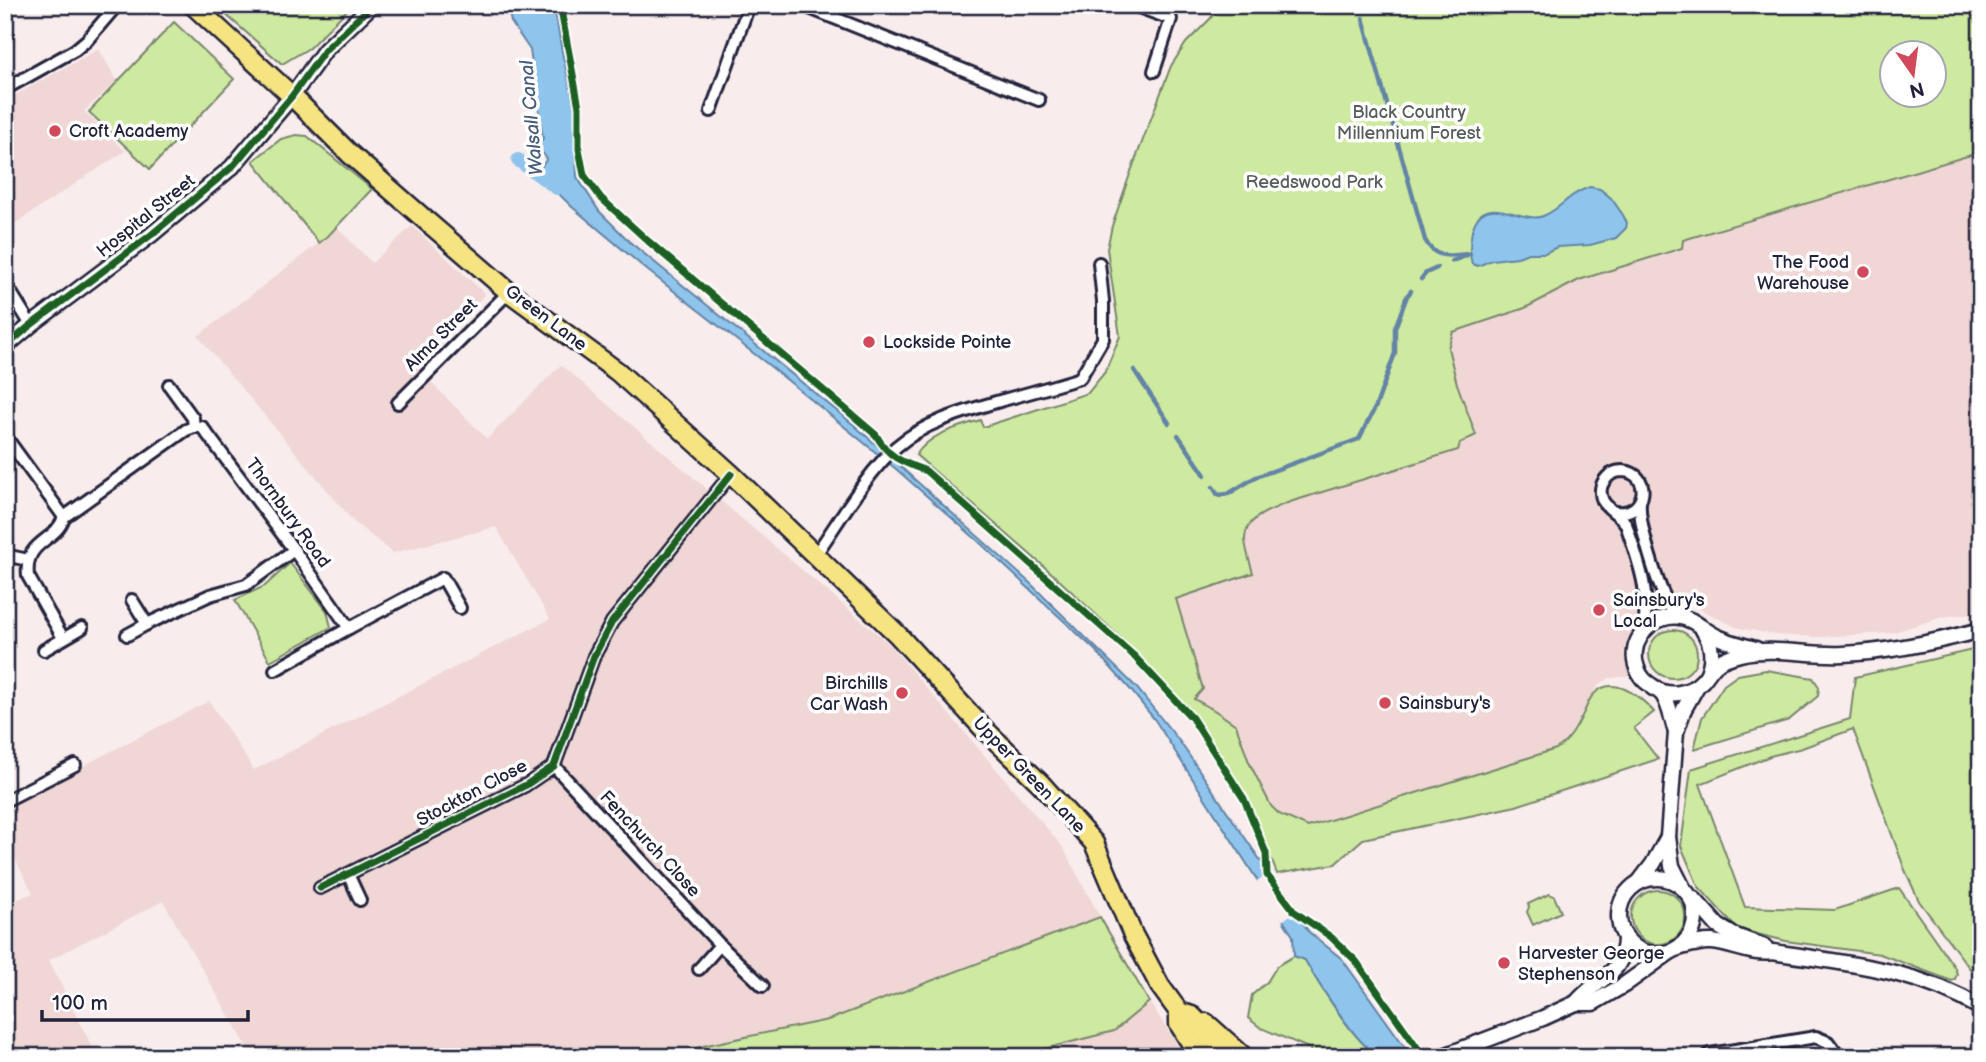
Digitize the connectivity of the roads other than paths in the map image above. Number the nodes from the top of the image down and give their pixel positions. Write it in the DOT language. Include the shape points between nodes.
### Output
graph roads {
  1 [pos="117,5"];
  2 [pos="193,5"];
  3 [pos="372,5"];
  4 [pos="749,5"];
  5 [pos="802,5"];
  6 [pos="1133,5"];
  7 [pos="1154,71"];
  8 [pos="5,89"];
  9 [pos="292,96"];
  10 [pos="1039,100"];
  11 [pos="711,111"];
  12 [pos="1099,263"];
  13 [pos="5,283"];
  14 [pos="509,292"];
  15 [pos="31,325"];
  16 [pos="5,347"];
  17 [pos="169,385"];
  18 [pos="398,403"];
  19 [pos="194,427"];
  20 [pos="5,436"];
  21 [pos="731,474"];
  22 [pos="1640,502"];
  23 [pos="1616,512"];
  24 [pos="64,517"];
  25 [pos="294,550"];
  26 [pos="816,554"];
  27 [pos="5,555"];
  28 [pos="28,560"];
  29 [pos="132,600"];
  30 [pos="460,608"];
  31 [pos="1683,618"];
  32 [pos="147,624"];
  33 [pos="82,628"];
  34 [pos="349,628"];
  35 [pos="1702,629"];
  36 [pos="1981,630"];
  37 [pos="1643,631"];
  38 [pos="897,634"];
  39 [pos="127,635"];
  40 [pos="63,638"];
  41 [pos="44,650"];
  42 [pos="1761,651"];
  43 [pos="275,670"];
  44 [pos="1702,680"];
  45 [pos="1653,688"];
  46 [pos="1676,738"];
  47 [pos="75,765"];
  48 [pos="554,766"];
  49 [pos="5,801"];
  50 [pos="1668,837"];
  51 [pos="348,874"];
  52 [pos="1640,881"];
  53 [pos="320,888"];
  54 [pos="1685,889"];
  55 [pos="360,900"];
  56 [pos="1625,936"];
  57 [pos="720,945"];
  58 [pos="1674,950"];
  59 [pos="1773,952"];
  60 [pos="699,969"];
  61 [pos="763,986"];
  62 [pos="1576,1003"];
  63 [pos="1981,1008"];
  64 [pos="1179,1012"];
  65 [pos="1199,1023"];
  66 [pos="1200,1057"];
  67 [pos="1221,1057"];
  68 [pos="1244,1057"];
  69 [pos="1441,1057"];
  70 [pos="1707,1057"];
  71 [pos="1839,1057"];
  1 -- 8 [label="street" via="75,50"];
  2 -- 9 [label="highway, Green Lane"];
  3 -- 9 [label="street, Hospital Street" via="325,50"];
  4 -- 11 [label="street"];
  5 -- 10 [label="street"];
  6 -- 7 [label="street" via="1171,19"];
  9 -- 14 [label="highway, Green Lane" via="350,154"];
  9 -- 15 [label="street, Hospital Street" via="232,167"];
  12 -- 26 [label="street" via="1103,339 1080,378 968,411 914,433 877,468"];
  13 -- 15 [label="street"];
  14 -- 18 [label="street, Alma Street"];
  14 -- 21 [label="highway, Green Lane" via="618,372"];
  15 -- 16 [label="street, Hospital Street"];
  17 -- 19 [label="street, Thornbury Road"];
  19 -- 24 [label="street"];
  19 -- 25 [label="street, Thornbury Road" via="202,428"];
  20 -- 24 [label="street"];
  21 -- 26 [label="highway, Green Lane"];
  21 -- 48 [label="street, Stockton Close" via="612,622 594,656"];
  22 -- 23 [label="street" via="1629,511"];
  22 -- 23 [label="street" via="1643,489 1636,477 1624,471 1611,474 1601,491 1604,503"];
  22 -- 31 [label="street" via="1642,527 1662,592"];
  23 -- 37 [label="street" via="1626,524 1646,586"];
  24 -- 28 [label="street" via="62,525 30,552"];
  25 -- 32 [label="street" via="246,585 211,595"];
  25 -- 34 [label="street, Thornbury Road"];
  26 -- 38 [label="highway, Green Lane"];
  27 -- 28 [label="street"];
  28 -- 40 [label="street" via="28,576"];
  29 -- 32 [label="street"];
  30 -- 34 [label="street" via="443,578"];
  31 -- 35 [label="street"];
  31 -- 37 [label="street" via="1665,617"];
  32 -- 39 [label="street"];
  33 -- 40 [label="street"];
  34 -- 43 [label="street"];
  35 -- 42 [label="street"];
  35 -- 44 [label="street" via="1712,653"];
  36 -- 42 [label="street" via="1886,650 1841,654"];
  37 -- 45 [label="street" via="1637,641 1636,667"];
  38 -- 64 [label="highway, Upper Green Lane" via="1094,843 1133,935"];
  40 -- 41 [label="street"];
  42 -- 44 [label="street" via="1716,663"];
  44 -- 45 [label="street" via="1680,694"];
  44 -- 46 [label="street" via="1690,697"];
  45 -- 46 [label="street" via="1663,695"];
  46 -- 50 [label="street"];
  47 -- 49 [label="street"];
  48 -- 51 [label="street, Stockton Close" via="526,785"];
  48 -- 57 [label="street, Fenchurch Close"];
  50 -- 52 [label="street"];
  50 -- 54 [label="street" via="1672,866"];
  51 -- 53 [label="street, Stockton Close"];
  51 -- 55 [label="street"];
  52 -- 54 [label="street" via="1665,878"];
  52 -- 56 [label="street" via="1622,900 1620,925"];
  54 -- 58 [label="street" via="1694,904 1694,929"];
  54 -- 59 [label="street" via="1718,926"];
  56 -- 58 [label="street" via="1644,952"];
  56 -- 62 [label="street" via="1618,967"];
  57 -- 60 [label="street"];
  57 -- 61 [label="street, Fenchurch Close"];
  58 -- 59 [label="street" via="1713,942 1759,954"];
  58 -- 62 [label="street" via="1606,996 1592,1003"];
  59 -- 63 [label="street" via="1907,975"];
  62 -- 69 [label="street"];
  64 -- 65 [label="highway"];
  64 -- 66 [label="highway" via="1179,1024"];
  65 -- 67 [label="highway"];
  65 -- 68 [label="highway" via="1209,1025"];
  70 -- 71 [label="street" via="1816,1037 1828,1042"];
}
